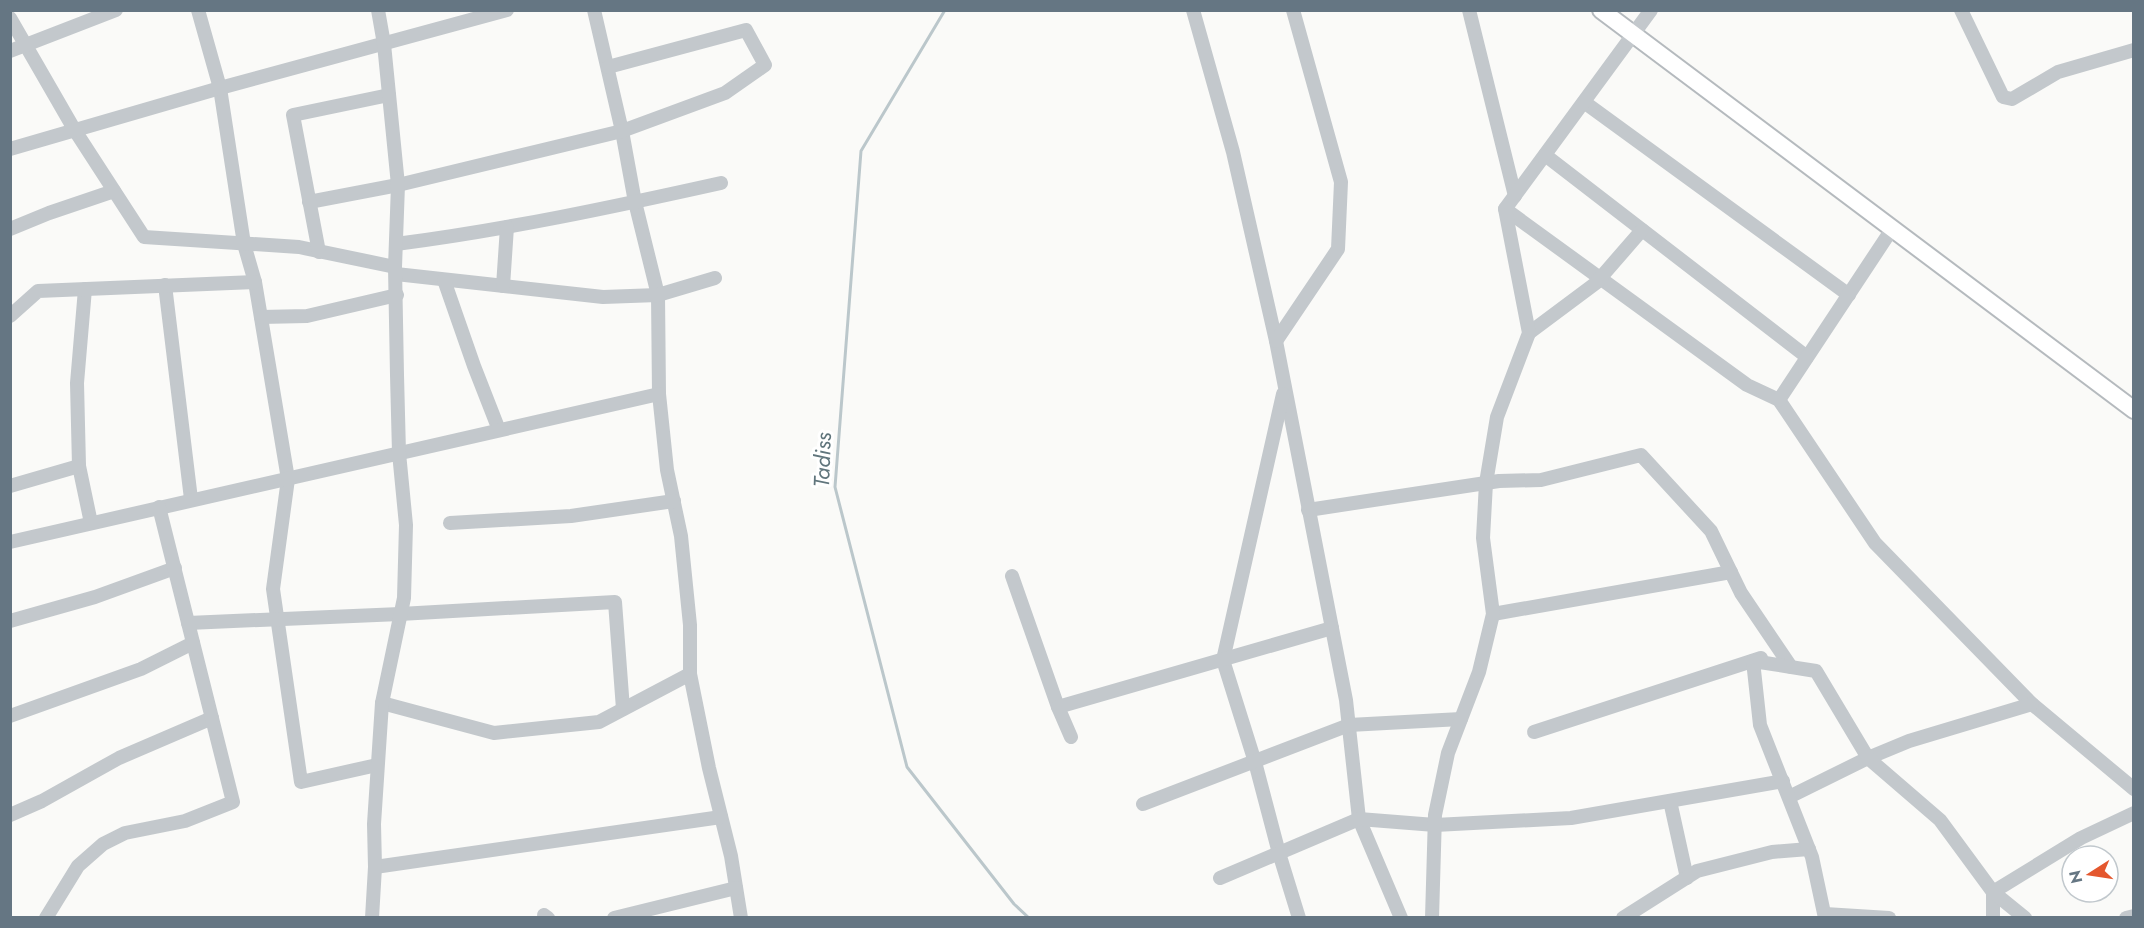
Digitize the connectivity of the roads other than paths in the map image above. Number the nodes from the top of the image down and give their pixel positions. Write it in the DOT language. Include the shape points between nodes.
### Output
graph roads {
  1 [pos="116,10"];
  2 [pos="198,10"];
  3 [pos="378,10"];
  4 [pos="507,10"];
  5 [pos="594,10"];
  6 [pos="1193,10"];
  7 [pos="1293,10"];
  8 [pos="1469,10"];
  9 [pos="1601,10"];
  10 [pos="1651,10"];
  11 [pos="1961,10"];
  12 [pos="10,18"];
  13 [pos="1633,35"];
  14 [pos="384,44"];
  15 [pos="27,45"];
  16 [pos="2133,50"];
  17 [pos="10,51"];
  18 [pos="608,67"];
  19 [pos="220,88"];
  20 [pos="389,95"];
  21 [pos="1584,102"];
  22 [pos="74,129"];
  23 [pos="622,131"];
  24 [pos="10,149"];
  25 [pos="1545,155"];
  26 [pos="720,183"];
  27 [pos="398,185"];
  28 [pos="114,191"];
  29 [pos="1515,196"];
  30 [pos="309,202"];
  31 [pos="635,202"];
  32 [pos="1505,209"];
  33 [pos="507,227"];
  34 [pos="10,229"];
  35 [pos="1893,229"];
  36 [pos="1642,230"];
  37 [pos="244,244"];
  38 [pos="396,244"];
  39 [pos="319,252"];
  40 [pos="395,271"];
  41 [pos="715,278"];
  42 [pos="1600,278"];
  43 [pos="444,280"];
  44 [pos="255,282"];
  45 [pos="165,285"];
  46 [pos="503,286"];
  47 [pos="85,289"];
  48 [pos="397,294"];
  49 [pos="658,294"];
  50 [pos="1849,295"];
  51 [pos="10,316"];
  52 [pos="261,317"];
  53 [pos="1529,333"];
  54 [pos="1276,341"];
  55 [pos="1808,357"];
  56 [pos="1285,387"];
  57 [pos="659,394"];
  58 [pos="1779,400"];
  59 [pos="2133,410"];
  60 [pos="499,430"];
  61 [pos="399,453"];
  62 [pos="79,466"];
  63 [pos="288,479"];
  64 [pos="1486,483"];
  65 [pos="10,486"];
  66 [pos="191,499"];
  67 [pos="674,501"];
  68 [pos="159,507"];
  69 [pos="1308,510"];
  70 [pos="91,523"];
  71 [pos="450,523"];
  72 [pos="10,542"];
  73 [pos="175,568"];
  74 [pos="1731,572"];
  75 [pos="1012,576"];
  76 [pos="400,614"];
  77 [pos="1493,614"];
  78 [pos="277,619"];
  79 [pos="10,621"];
  80 [pos="188,623"];
  81 [pos="1332,628"];
  82 [pos="193,643"];
  83 [pos="1780,651"];
  84 [pos="1223,660"];
  85 [pos="1753,662"];
  86 [pos="1791,667"];
  87 [pos="690,674"];
  88 [pos="382,703"];
  89 [pos="2032,704"];
  90 [pos="1058,706"];
  91 [pos="623,709"];
  92 [pos="10,716"];
  93 [pos="212,718"];
  94 [pos="1461,719"];
  95 [pos="1348,725"];
  96 [pos="1534,732"];
  97 [pos="1071,737"];
  98 [pos="1868,758"];
  99 [pos="1255,762"];
  100 [pos="377,765"];
  101 [pos="1783,781"];
  102 [pos="2133,789"];
  103 [pos="1789,797"];
  104 [pos="1670,801"];
  105 [pos="1143,804"];
  106 [pos="2133,813"];
  107 [pos="10,814"];
  108 [pos="722,817"];
  109 [pos="1359,819"];
  110 [pos="1435,825"];
  111 [pos="1809,849"];
  112 [pos="1279,853"];
  113 [pos="375,867"];
  114 [pos="1220,878"];
  115 [pos="1687,878"];
  116 [pos="736,888"];
  117 [pos="1992,892"];
  118 [pos="1825,916"];
  119 [pos="2133,916"];
  120 [pos="46,918"];
  121 [pos="372,918"];
  122 [pos="614,918"];
  123 [pos="741,918"];
  124 [pos="1299,918"];
  125 [pos="1401,918"];
  126 [pos="1432,918"];
  127 [pos="1623,918"];
  128 [pos="1889,918"];
  129 [pos="1993,918"];
  130 [pos="2025,918"];
  131 [pos="2126,918"];
  1 -- 15 [label="street"];
  2 -- 19 [label="street"];
  3 -- 14 [label="street"];
  4 -- 14 [label="street"];
  5 -- 18 [label="street"];
  6 -- 54 [label="street" via="1233,152"];
  7 -- 54 [label="street" via="1341,182 1338,249"];
  8 -- 29 [label="street"];
  9 -- 13 [label="main road"];
  10 -- 13 [label="street"];
  11 -- 16 [label="street" via="2007,99 2058,72"];
  12 -- 15 [label="street"];
  13 -- 21 [label="street"];
  13 -- 35 [label="main road"];
  14 -- 19 [label="street"];
  14 -- 20 [label="street"];
  15 -- 17 [label="street"];
  15 -- 22 [label="street"];
  18 -- 23 [label="street"];
  18 -- 23 [label="street" via="746,30 765,65 725,93"];
  19 -- 22 [label="street"];
  19 -- 37 [label="street"];
  20 -- 27 [label="street"];
  20 -- 30 [label="street" via="293,115"];
  21 -- 25 [label="street"];
  21 -- 50 [label="street"];
  22 -- 24 [label="street"];
  22 -- 28 [label="street"];
  23 -- 27 [label="street"];
  23 -- 31 [label="street"];
  25 -- 29 [label="street"];
  25 -- 36 [label="street"];
  26 -- 31 [label="street"];
  27 -- 30 [label="street"];
  27 -- 38 [label="street"];
  28 -- 34 [label="street"];
  28 -- 37 [label="street" via="144,237"];
  29 -- 32 [label="street"];
  30 -- 39 [label="street"];
  31 -- 33 [label="street"];
  31 -- 49 [label="street"];
  32 -- 42 [label="street"];
  32 -- 53 [label="street"];
  33 -- 38 [label="street"];
  33 -- 46 [label="street"];
  35 -- 50 [label="street"];
  35 -- 59 [label="main road"];
  36 -- 42 [label="street"];
  36 -- 55 [label="street"];
  37 -- 39 [label="street"];
  37 -- 44 [label="street"];
  38 -- 40 [label="street"];
  39 -- 40 [label="street"];
  40 -- 43 [label="street"];
  40 -- 48 [label="street"];
  41 -- 49 [label="street"];
  42 -- 53 [label="street"];
  42 -- 58 [label="street" via="1747,385"];
  43 -- 46 [label="street"];
  43 -- 60 [label="street"];
  44 -- 45 [label="street"];
  44 -- 52 [label="street"];
  45 -- 47 [label="street"];
  45 -- 66 [label="street"];
  46 -- 49 [label="street" via="603,297"];
  47 -- 51 [label="street" via="38,291"];
  47 -- 62 [label="street" via="77,383"];
  48 -- 52 [label="street" via="307,316"];
  48 -- 61 [label="street"];
  49 -- 57 [label="street"];
  50 -- 55 [label="street"];
  52 -- 63 [label="street"];
  53 -- 64 [label="street" via="1497,417"];
  54 -- 56 [label="street"];
  55 -- 58 [label="street"];
  56 -- 69 [label="street"];
  56 -- 84 [label="street"];
  57 -- 60 [label="street"];
  57 -- 67 [label="street"];
  58 -- 89 [label="street" via="1875,543"];
  60 -- 61 [label="street"];
  61 -- 63 [label="street"];
  61 -- 76 [label="street" via="406,525"];
  62 -- 65 [label="street"];
  62 -- 70 [label="street"];
  63 -- 66 [label="street"];
  63 -- 78 [label="street" via="273,589"];
  64 -- 69 [label="street"];
  64 -- 74 [label="street" via="1541,480 1641,455 1711,531"];
  64 -- 77 [label="street" via="1483,538"];
  66 -- 68 [label="street"];
  67 -- 71 [label="street" via="571,516"];
  67 -- 87 [label="street" via="690,625"];
  68 -- 70 [label="street"];
  68 -- 73 [label="street"];
  69 -- 81 [label="street"];
  70 -- 72 [label="street"];
  73 -- 79 [label="street"];
  73 -- 80 [label="street"];
  74 -- 77 [label="street"];
  74 -- 83 [label="street"];
  75 -- 90 [label="street"];
  76 -- 78 [label="street"];
  76 -- 88 [label="street"];
  76 -- 91 [label="street" via="615,602"];
  77 -- 94 [label="street" via="1479,672"];
  78 -- 80 [label="street"];
  78 -- 100 [label="street" via="301,782"];
  80 -- 82 [label="street"];
  81 -- 84 [label="street"];
  81 -- 95 [label="street"];
  82 -- 92 [label="street" via="141,669"];
  82 -- 93 [label="street"];
  83 -- 85 [label="street"];
  83 -- 86 [label="street"];
  84 -- 90 [label="street"];
  84 -- 99 [label="street"];
  85 -- 86 [label="street"];
  85 -- 96 [label="street"];
  85 -- 101 [label="street" via="1760,725"];
  86 -- 98 [label="street" via="1816,671"];
  87 -- 91 [label="street"];
  87 -- 108 [label="street"];
  88 -- 91 [label="street" via="494,733 599,722"];
  88 -- 100 [label="street"];
  89 -- 98 [label="street" via="1909,741"];
  89 -- 102 [label="street"];
  90 -- 97 [label="street"];
  93 -- 107 [label="street" via="118,758 42,801"];
  93 -- 120 [label="street" via="233,801 185,821 125,833 103,844 78,866"];
  94 -- 95 [label="street"];
  94 -- 110 [label="street" via="1448,753"];
  95 -- 99 [label="street"];
  95 -- 109 [label="street"];
  98 -- 103 [label="street"];
  98 -- 117 [label="street" via="1940,820"];
  99 -- 105 [label="street"];
  99 -- 112 [label="street"];
  100 -- 113 [label="street"];
  101 -- 103 [label="street"];
  101 -- 104 [label="street"];
  103 -- 111 [label="street"];
  104 -- 110 [label="street" via="1571,818"];
  104 -- 115 [label="street"];
  106 -- 117 [label="street" via="2081,838"];
  108 -- 113 [label="street"];
  108 -- 116 [label="street"];
  109 -- 110 [label="street"];
  109 -- 112 [label="street"];
  109 -- 125 [label="street"];
  110 -- 126 [label="street"];
  111 -- 115 [label="street" via="1772,852 1697,871"];
  111 -- 118 [label="street"];
  112 -- 114 [label="street"];
  112 -- 124 [label="street"];
  113 -- 121 [label="street"];
  115 -- 127 [label="street"];
  116 -- 122 [label="street"];
  116 -- 123 [label="street"];
  117 -- 129 [label="street"];
  117 -- 130 [label="street"];
  118 -- 128 [label="street"];
  119 -- 131 [label="street"];
}
